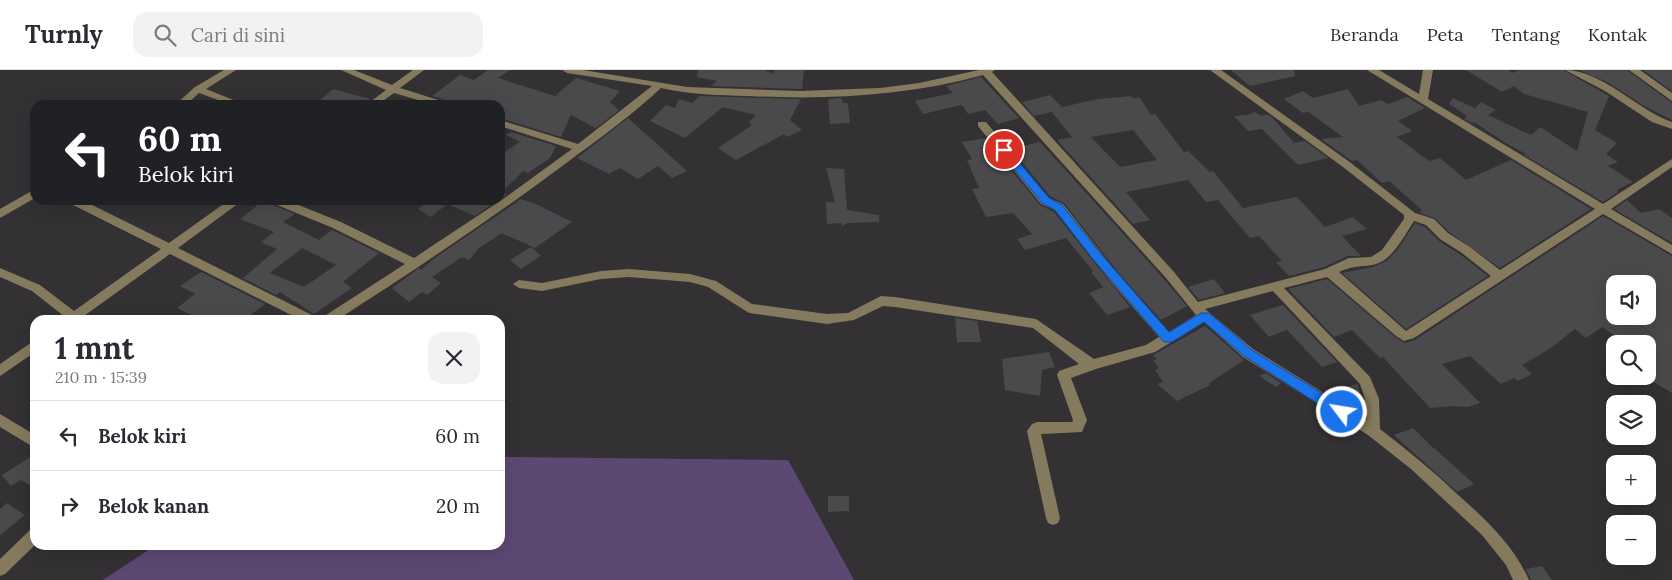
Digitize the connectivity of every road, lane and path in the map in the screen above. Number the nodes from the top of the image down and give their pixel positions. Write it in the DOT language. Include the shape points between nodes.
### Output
graph roads {
  1 [pos="231,70"];
  2 [pos="346,70"];
  3 [pos="419,70"];
  4 [pos="567,70"];
  5 [pos="1215,70"];
  6 [pos="1372,70"];
  7 [pos="1428,70"];
  8 [pos="1570,70"];
  9 [pos="1634,70"];
  10 [pos="988,71"];
  11 [pos="658,85"];
  12 [pos="393,88"];
  13 [pos="198,89"];
  14 [pos="1672,98"];
  15 [pos="186,100"];
  16 [pos="228,100"];
  17 [pos="377,100"];
  18 [pos="430,100"];
  19 [pos="1423,100"];
  20 [pos="982,124"];
  21 [pos="505,125"];
  22 [pos="1672,126"];
  23 [pos="579,148"];
  24 [pos="1672,162"];
  25 [pos="30,196"];
  26 [pos="505,199"];
  27 [pos="82,205"];
  28 [pos="230,205"];
  29 [pos="288,205"];
  30 [pos="497,205"];
  31 [pos="1605,209"];
  32 [pos="0,214"];
  33 [pos="1411,216"];
  34 [pos="170,249"];
  35 [pos="1672,250"];
  36 [pos="415,264"];
  37 [pos="0,272"];
  38 [pos="1329,272"];
  39 [pos="1499,276"];
  40 [pos="519,284"];
  41 [pos="1274,285"];
  42 [pos="1200,311"];
  43 [pos="70,315"];
  44 [pos="80,315"];
  45 [pos="302,315"];
  46 [pos="335,315"];
  47 [pos="1168,339"];
  48 [pos="30,349"];
  49 [pos="1094,364"];
  50 [pos="0,371"];
  51 [pos="0,420"];
  52 [pos="1373,431"];
  53 [pos="30,439"];
  54 [pos="1053,518"];
  55 [pos="30,540"];
  56 [pos="0,569"];
  57 [pos="1521,580"];
  1 -- 13 [label="street"];
  2 -- 12 [label="street"];
  3 -- 12 [label="street"];
  4 -- 11 [label="street"];
  5 -- 33 [label="street" via="1347,165"];
  6 -- 19 [label="street"];
  7 -- 19 [label="street"];
  8 -- 22 [label="street"];
  9 -- 14 [label="street"];
  10 -- 11 [label="street" via="942,82 854,92 738,92 685,90"];
  10 -- 42 [label="street"];
  11 -- 23 [label="street"];
  12 -- 17 [label="street"];
  12 -- 18 [label="street"];
  13 -- 15 [label="street"];
  13 -- 16 [label="street"];
  19 -- 31 [label="street"];
  20 -- 47 [label="street" via="1046,201 1059,207"];
  21 -- 23 [label="street"];
  23 -- 26 [label="street"];
  24 -- 31 [label="street"];
  25 -- 32 [label="street"];
  27 -- 34 [label="street"];
  28 -- 34 [label="street"];
  29 -- 36 [label="street"];
  30 -- 36 [label="street"];
  31 -- 35 [label="street"];
  31 -- 39 [label="street"];
  33 -- 38 [label="street" via="1386,254 1373,261 1349,262"];
  33 -- 39 [label="street" via="1430,222"];
  34 -- 44 [label="street"];
  34 -- 45 [label="street"];
  36 -- 46 [label="street"];
  37 -- 43 [label="street" via="36,288"];
  38 -- 39 [label="street" via="1406,336"];
  38 -- 41 [label="street"];
  40 -- 49 [label="street" via="542,288 601,275 629,273 690,278 712,284 749,308 827,318 850,317 881,301 895,302 1036,324 1086,362"];
  41 -- 42 [label="street"];
  41 -- 52 [label="street" via="1365,381 1372,395"];
  42 -- 47 [label="street"];
  42 -- 52 [label="street" via="1248,353"];
  47 -- 49 [label="street" via="1150,349"];
  48 -- 50 [label="street"];
  49 -- 54 [label="street" via="1064,375 1080,420 1077,428 1037,428 1034,431"];
  51 -- 53 [label="street"];
  52 -- 57 [label="street" via="1487,530 1512,560"];
  55 -- 56 [label="street"];
}
